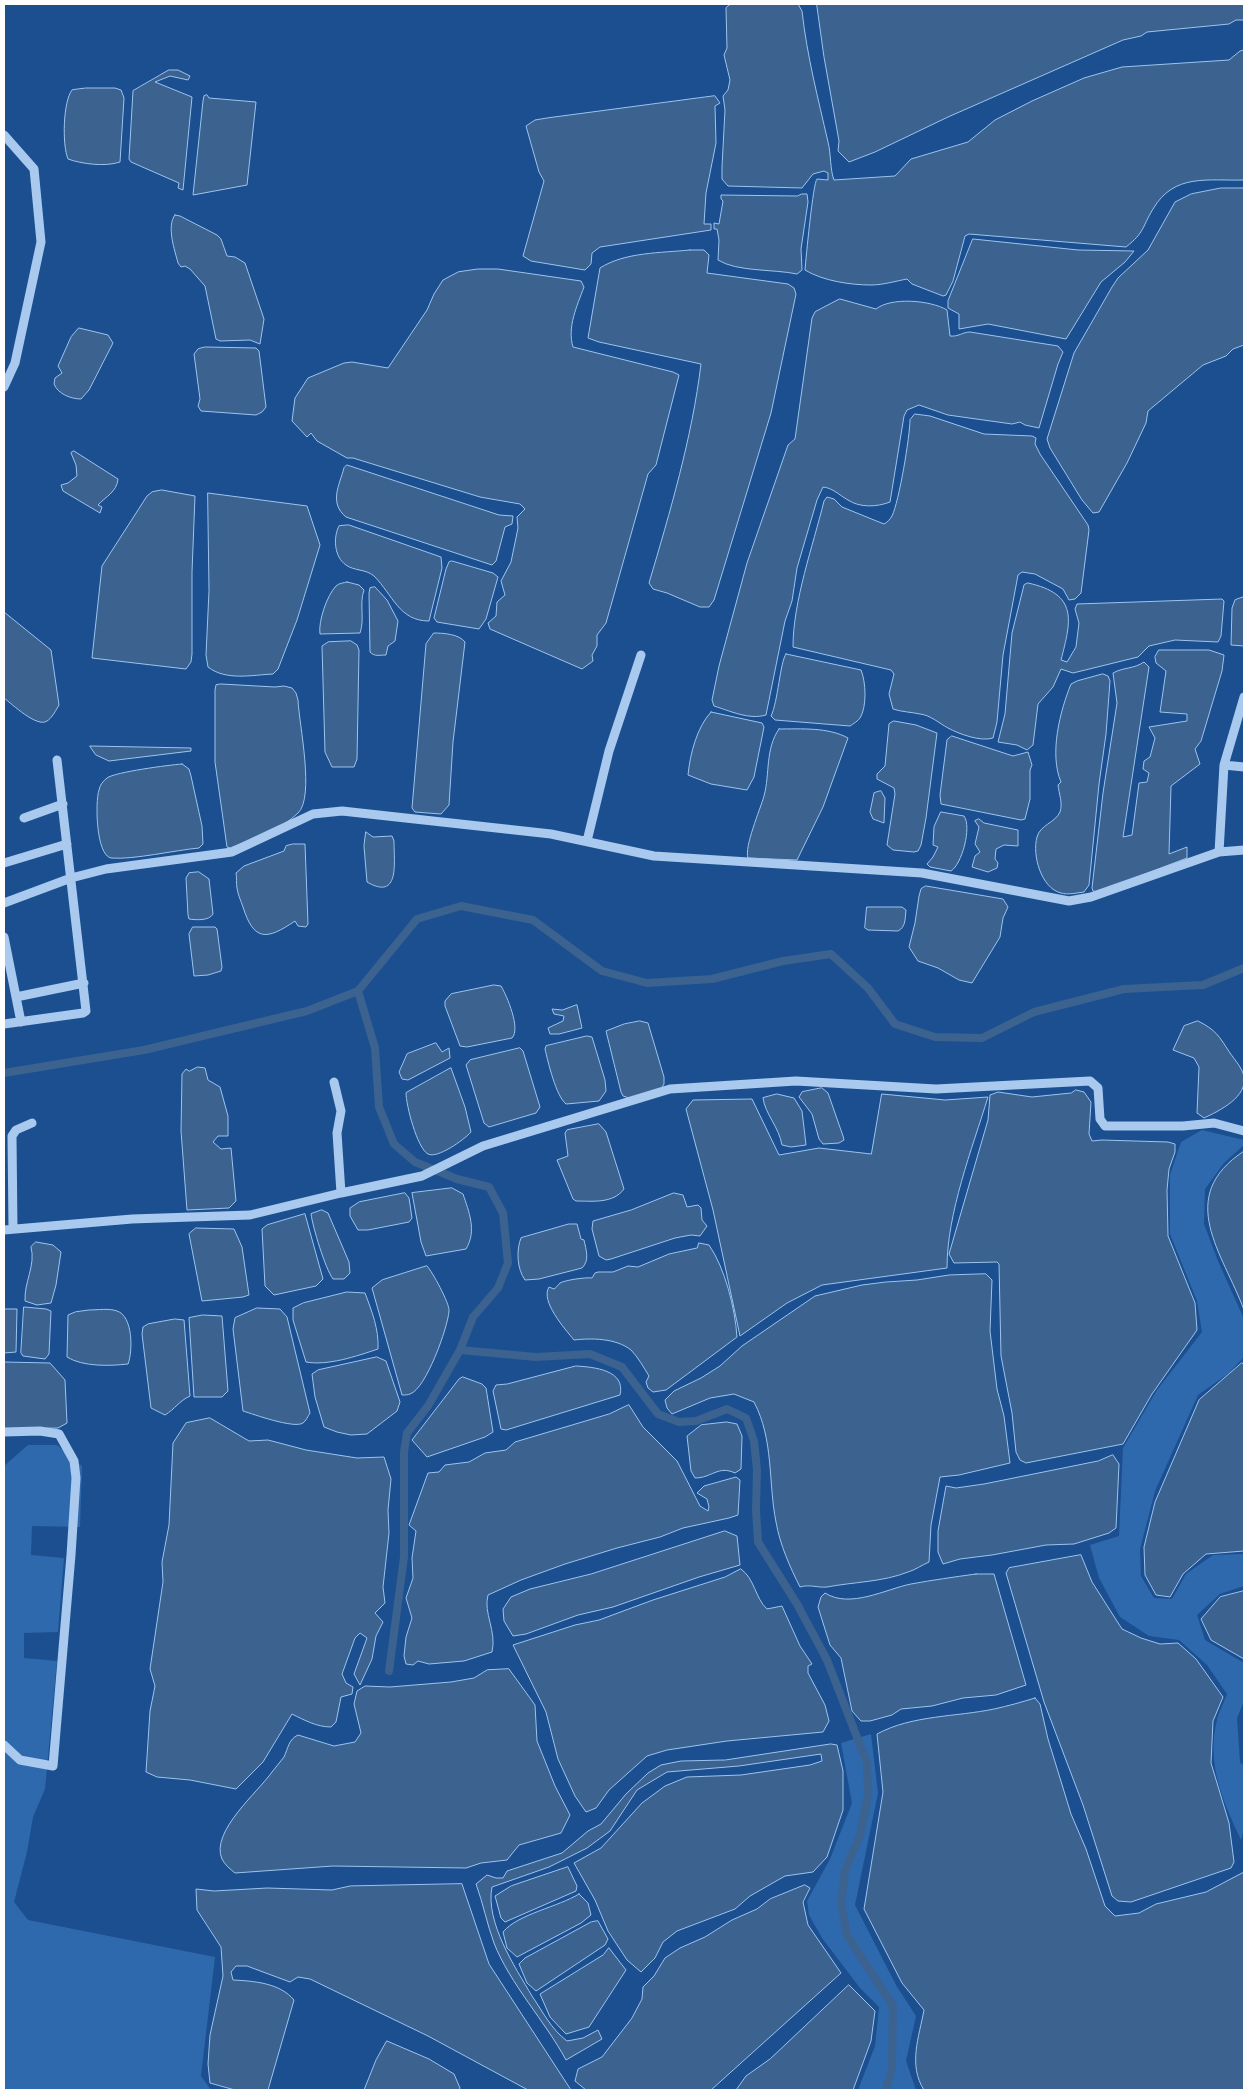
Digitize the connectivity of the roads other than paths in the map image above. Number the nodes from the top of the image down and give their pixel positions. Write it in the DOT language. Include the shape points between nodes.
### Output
graph roads {
  1 [pos="4,135"];
  2 [pos="4,387"];
  3 [pos="641,655"];
  4 [pos="1244,697"];
  5 [pos="1240,722"];
  6 [pos="57,760"];
  7 [pos="1224,765"];
  8 [pos="1244,767"];
  9 [pos="63,804"];
  10 [pos="24,818"];
  11 [pos="586,841"];
  12 [pos="67,844"];
  13 [pos="1244,850"];
  14 [pos="1219,852"];
  15 [pos="4,863"];
  16 [pos="71,878"];
  17 [pos="4,902"];
  18 [pos="4,937"];
  19 [pos="84,983"];
  20 [pos="16,997"];
  21 [pos="22,1022"];
  22 [pos="4,1024"];
  23 [pos="334,1082"];
  24 [pos="32,1123"];
  25 [pos="1244,1131"];
  26 [pos="341,1193"];
  27 [pos="9,1229"];
  28 [pos="4,1432"];
  29 [pos="4,1745"];
  1 -- 2 [label="street" via="34,169 41,242 15,363"];
  3 -- 11 [label="street" via="608,751"];
  4 -- 5 [label="street"];
  5 -- 7 [label="street"];
  6 -- 9 [label="street"];
  7 -- 8 [label="street"];
  7 -- 14 [label="street"];
  9 -- 10 [label="street"];
  9 -- 12 [label="street"];
  11 -- 14 [label="street" via="654,856 922,873 1069,901 1091,897"];
  11 -- 16 [label="street" via="551,834 342,811 313,814 232,852"];
  12 -- 15 [label="street"];
  12 -- 16 [label="street"];
  13 -- 14 [label="street"];
  16 -- 17 [label="street"];
  16 -- 19 [label="street"];
  18 -- 20 [label="street"];
  19 -- 20 [label="street"];
  19 -- 21 [label="street" via="86,1011 83,1013"];
  20 -- 21 [label="street"];
  21 -- 22 [label="street"];
  23 -- 26 [label="street" via="341,1111 337,1133"];
  24 -- 27 [label="street" via="16,1130 12,1136"];
  25 -- 26 [label="street" via="1214,1123 1105,1126 1100,1118 1098,1088 1090,1081 936,1089 796,1081 670,1089 483,1146 422,1176"];
  26 -- 27 [label="street" via="250,1215"];
  28 -- 29 [label="street" via="40,1430 60,1434 74,1461 76,1478 53,1766 20,1760"];
}
